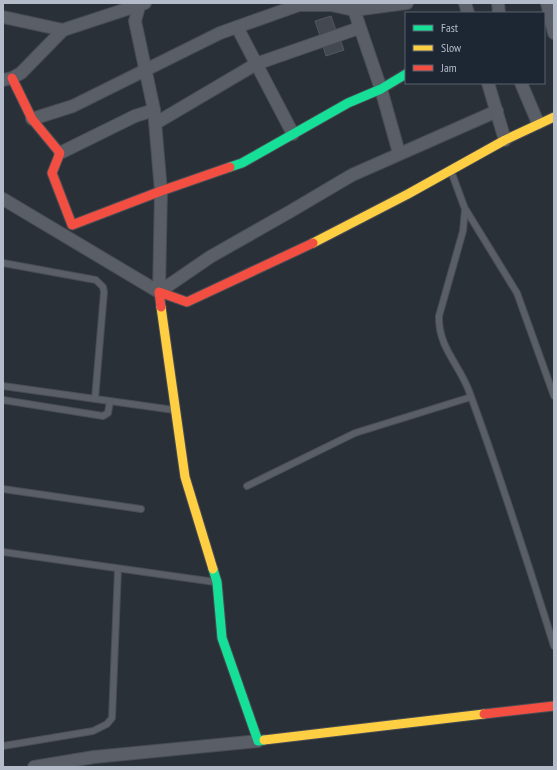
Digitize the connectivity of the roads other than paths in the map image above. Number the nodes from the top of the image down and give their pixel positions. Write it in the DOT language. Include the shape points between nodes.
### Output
graph roads {
  1 [pos="140,3"];
  2 [pos="407,3"];
  3 [pos="547,3"];
  4 [pos="354,7"];
  5 [pos="3,18"];
  6 [pos="237,27"];
  7 [pos="359,28"];
  8 [pos="63,30"];
  9 [pos="554,33"];
  10 [pos="256,64"];
  11 [pos="145,71"];
  12 [pos="405,75"];
  13 [pos="8,79"];
  14 [pos="488,84"];
  15 [pos="521,84"];
  16 [pos="381,89"];
  17 [pos="154,110"];
  18 [pos="497,111"];
  19 [pos="554,117"];
  20 [pos="32,119"];
  21 [pos="156,122"];
  22 [pos="538,124"];
  23 [pos="293,134"];
  24 [pos="505,140"];
  25 [pos="60,153"];
  26 [pos="399,153"];
  27 [pos="450,169"];
  28 [pos="161,191"];
  29 [pos="3,200"];
  30 [pos="465,209"];
  31 [pos="3,263"];
  32 [pos="159,292"];
  33 [pos="3,386"];
  34 [pos="554,396"];
  35 [pos="471,397"];
  36 [pos="95,399"];
  37 [pos="3,400"];
  38 [pos="110,401"];
  39 [pos="175,410"];
  40 [pos="247,486"];
  41 [pos="3,489"];
  42 [pos="141,509"];
  43 [pos="3,552"];
  44 [pos="118,569"];
  45 [pos="216,582"];
  46 [pos="554,646"];
  47 [pos="554,706"];
  48 [pos="258,741"];
  49 [pos="3,746"];
  50 [pos="95,762"];
  51 [pos="34,767"];
  1 -- 8 [label="street"];
  1 -- 11 [label="street" via="135,21"];
  2 -- 4 [label="street"];
  3 -- 9 [label="street"];
  4 -- 6 [label="street" via="299,5"];
  4 -- 7 [label="street"];
  5 -- 8 [label="street"];
  6 -- 10 [label="street"];
  6 -- 11 [label="street"];
  7 -- 10 [label="street"];
  7 -- 16 [label="street"];
  8 -- 13 [label="street" via="21,73"];
  10 -- 21 [label="street"];
  10 -- 23 [label="street"];
  11 -- 17 [label="street"];
  11 -- 20 [label="street" via="73,106"];
  12 -- 16 [label="street"];
  13 -- 20 [label="street"];
  14 -- 18 [label="street"];
  15 -- 22 [label="street"];
  16 -- 23 [label="street" via="348,103"];
  16 -- 26 [label="street"];
  17 -- 21 [label="street"];
  17 -- 25 [label="street" via="135,116"];
  18 -- 24 [label="street"];
  18 -- 26 [label="street"];
  19 -- 22 [label="street"];
  20 -- 25 [label="street"];
  21 -- 28 [label="street"];
  22 -- 24 [label="street"];
  23 -- 28 [label="street" via="242,163"];
  24 -- 27 [label="street"];
  25 -- 28 [label="street" via="52,174 72,225"];
  26 -- 32 [label="street" via="352,175 210,257"];
  27 -- 30 [label="lane"];
  27 -- 32 [label="street" via="408,194 314,242 187,302"];
  28 -- 32 [label="street"];
  29 -- 32 [label="street"];
  30 -- 34 [label="lane" via="517,294"];
  30 -- 35 [label="lane" via="463,231 439,316 439,327 445,346"];
  31 -- 36 [label="lane" via="96,280 103,287"];
  32 -- 39 [label="street"];
  33 -- 36 [label="lane"];
  35 -- 40 [label="lane" via="356,433"];
  35 -- 46 [label="lane"];
  36 -- 38 [label="lane"];
  37 -- 38 [label="lane" via="103,416 108,413"];
  38 -- 39 [label="lane"];
  39 -- 45 [label="street" via="185,477"];
  41 -- 42 [label="lane"];
  43 -- 44 [label="lane"];
  44 -- 45 [label="lane"];
  44 -- 49 [label="lane" via="112,718 93,732"];
  45 -- 48 [label="street" via="222,638"];
  47 -- 48 [label="street"];
  48 -- 50 [label="street"];
  50 -- 51 [label="street"];
}
